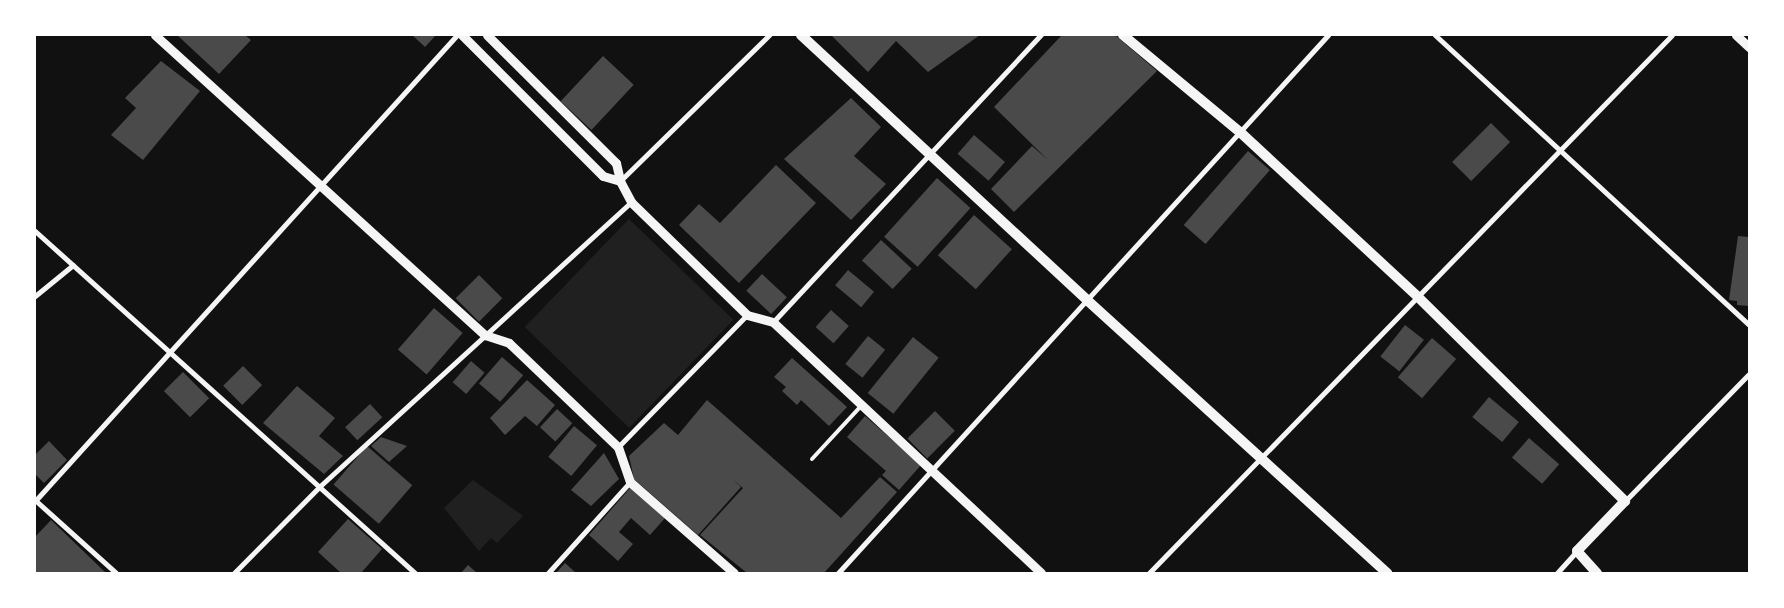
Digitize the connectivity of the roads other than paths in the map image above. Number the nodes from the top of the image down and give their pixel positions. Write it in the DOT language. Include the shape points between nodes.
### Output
graph roads {
  1 [pos="155,35"];
  2 [pos="457,35"];
  3 [pos="462,35"];
  4 [pos="487,35"];
  5 [pos="769,35"];
  6 [pos="801,35"];
  7 [pos="1041,35"];
  8 [pos="1123,35"];
  9 [pos="1328,35"];
  10 [pos="1435,35"];
  11 [pos="1672,35"];
  12 [pos="1736,35"];
  13 [pos="1749,47"];
  14 [pos="1240,132"];
  15 [pos="1559,151"];
  16 [pos="929,154"];
  17 [pos="620,181"];
  18 [pos="321,185"];
  19 [pos="630,202"];
  20 [pos="35,231"];
  21 [pos="73,265"];
  22 [pos="35,296"];
  23 [pos="1418,296"];
  24 [pos="1087,300"];
  25 [pos="747,316"];
  26 [pos="773,322"];
  27 [pos="1749,324"];
  28 [pos="485,335"];
  29 [pos="170,352"];
  30 [pos="1749,374"];
  31 [pos="862,404"];
  32 [pos="618,447"];
  33 [pos="1262,458"];
  34 [pos="812,459"];
  35 [pos="932,469"];
  36 [pos="630,482"];
  37 [pos="319,487"];
  38 [pos="35,500"];
  39 [pos="1625,501"];
  40 [pos="1577,552"];
  41 [pos="116,573"];
  42 [pos="234,573"];
  43 [pos="416,573"];
  44 [pos="548,573"];
  45 [pos="734,573"];
  46 [pos="838,573"];
  47 [pos="1041,573"];
  48 [pos="1150,573"];
  49 [pos="1387,573"];
  50 [pos="1557,573"];
  51 [pos="1597,573"];
  1 -- 18 [label="street"];
  2 -- 18 [label="street"];
  3 -- 17 [label="street" via="603,176"];
  4 -- 17 [label="street" via="616,163"];
  5 -- 17 [label="street"];
  6 -- 16 [label="main road"];
  7 -- 16 [label="street"];
  8 -- 14 [label="main road"];
  9 -- 14 [label="street"];
  10 -- 15 [label="street"];
  11 -- 15 [label="street"];
  12 -- 13 [label="street"];
  14 -- 23 [label="main road"];
  14 -- 24 [label="street"];
  15 -- 23 [label="street"];
  15 -- 27 [label="street"];
  16 -- 24 [label="main road"];
  16 -- 26 [label="street"];
  17 -- 19 [label="street"];
  18 -- 28 [label="street"];
  18 -- 29 [label="street"];
  19 -- 25 [label="street"];
  19 -- 28 [label="street"];
  20 -- 21 [label="street"];
  21 -- 22 [label="street"];
  21 -- 29 [label="street"];
  23 -- 33 [label="street"];
  23 -- 39 [label="main road"];
  24 -- 33 [label="main road"];
  24 -- 35 [label="street"];
  25 -- 26 [label="street"];
  25 -- 32 [label="street"];
  26 -- 31 [label="street"];
  28 -- 32 [label="street" via="509,343"];
  28 -- 37 [label="street"];
  29 -- 37 [label="street"];
  29 -- 38 [label="street"];
  30 -- 39 [label="street"];
  31 -- 34 [label="lane"];
  31 -- 35 [label="street"];
  32 -- 36 [label="street"];
  33 -- 48 [label="street"];
  33 -- 49 [label="main road"];
  35 -- 46 [label="street"];
  35 -- 47 [label="street"];
  36 -- 44 [label="street"];
  36 -- 45 [label="street"];
  37 -- 42 [label="street"];
  37 -- 43 [label="street"];
  38 -- 41 [label="street"];
  39 -- 40 [label="main road"];
  40 -- 50 [label="street"];
  40 -- 51 [label="main road"];
}
